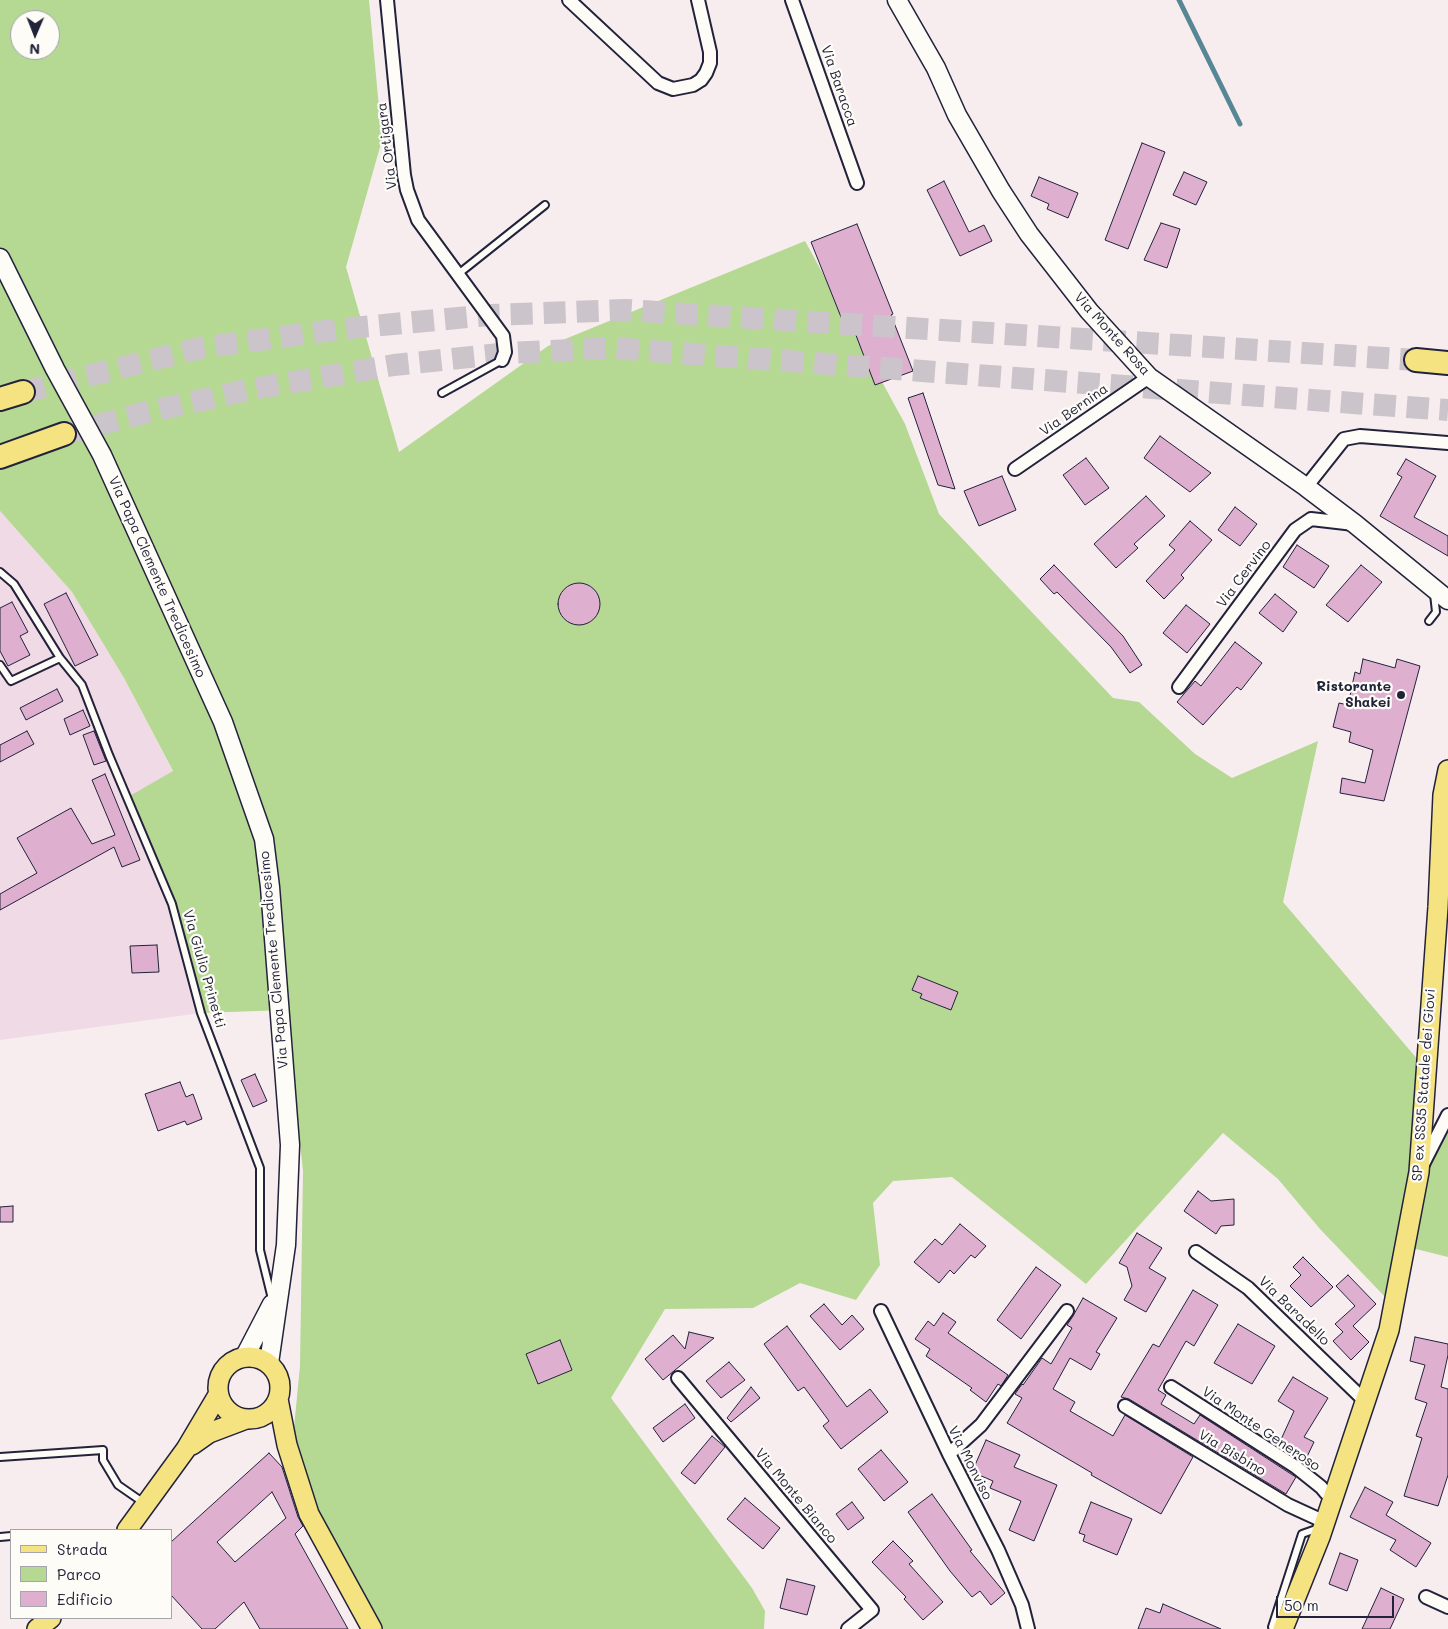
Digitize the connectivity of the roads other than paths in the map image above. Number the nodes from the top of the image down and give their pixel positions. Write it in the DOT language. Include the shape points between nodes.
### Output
graph roads {
  1 [pos="387,0"];
  2 [pos="569,0"];
  3 [pos="698,0"];
  4 [pos="792,0"];
  5 [pos="897,0"];
  6 [pos="856,183"];
  7 [pos="545,206"];
  8 [pos="0,258"];
  9 [pos="458,275"];
  10 [pos="502,360"];
  11 [pos="1416,360"];
  12 [pos="1448,363"];
  13 [pos="1149,377"];
  14 [pos="23,392"];
  15 [pos="442,394"];
  16 [pos="0,399"];
  17 [pos="64,434"];
  18 [pos="1448,443"];
  19 [pos="0,457"];
  20 [pos="1015,469"];
  21 [pos="1306,487"];
  22 [pos="1355,524"];
  23 [pos="0,572"];
  24 [pos="1441,595"];
  25 [pos="1430,621"];
  26 [pos="60,658"];
  27 [pos="0,665"];
  28 [pos="1179,686"];
  29 [pos="1448,770"];
  30 [pos="1448,1115"];
  31 [pos="1419,1172"];
  32 [pos="1196,1252"];
  33 [pos="275,1299"];
  34 [pos="881,1311"];
  35 [pos="1067,1311"];
  36 [pos="245,1356"];
  37 [pos="269,1363"];
  38 [pos="678,1378"];
  39 [pos="1171,1387"];
  40 [pos="218,1395"];
  41 [pos="278,1399"];
  42 [pos="1365,1400"];
  43 [pos="1125,1406"];
  44 [pos="252,1418"];
  45 [pos="287,1445"];
  46 [pos="186,1449"];
  47 [pos="949,1454"];
  48 [pos="0,1457"];
  49 [pos="1333,1497"];
  50 [pos="146,1503"];
  51 [pos="128,1529"];
  52 [pos="1322,1529"];
  53 [pos="1426,1597"];
  54 [pos="1448,1607"];
  55 [pos="50,1619"];
  56 [pos="37,1629"];
  57 [pos="372,1629"];
  58 [pos="848,1629"];
  59 [pos="1028,1629"];
  60 [pos="1273,1629"];
  61 [pos="1283,1629"];
  62 [pos="1295,1629"];
  1 -- 9 [label="street, Via Ortigara" via="407,190 418,220"];
  2 -- 3 [label="street" via="658,83 673,89 701,80 710,63"];
  4 -- 6 [label="street, Via Baracca"];
  5 -- 13 [label="street, Via Monte Rosa" via="936,68 957,115 1029,234 1089,311"];
  7 -- 9 [label="lane"];
  8 -- 33 [label="street, Via Papa Clemente Tredicesimo" via="55,370 102,455 223,722 264,839 290,1145 286,1245"];
  9 -- 10 [label="street, Via Ortigara" via="504,336"];
  10 -- 15 [label="lane"];
  11 -- 12 [label="highway"];
  13 -- 20 [label="street, Via Bernina"];
  13 -- 21 [label="street, Via Monte Rosa"];
  14 -- 16 [label="highway"];
  17 -- 19 [label="highway"];
  18 -- 21 [label="street" via="1360,436 1344,439"];
  21 -- 22 [label="street, Via Monte Rosa"];
  22 -- 24 [label="street, Via Monte Rosa"];
  22 -- 28 [label="street, Via Cervino" via="1311,519 1295,530"];
  23 -- 26 [label="lane, Via Giulio Prinetti" via="14,584"];
  24 -- 25 [label="lane"];
  26 -- 27 [label="lane" via="11,682"];
  26 -- 33 [label="lane, Via Giulio Prinetti" via="82,684 172,904 202,1013 257,1156 261,1178 260,1250"];
  29 -- 31 [label="main road, SP ex SS35 Statale dei Giovi" via="1443,795"];
  30 -- 31 [label="street"];
  31 -- 42 [label="main road, SP ex SS35 Statale dei Giovi" via="1389,1330"];
  32 -- 42 [label="street, Via Baradello" via="1248,1288"];
  33 -- 36 [label="street, Via Papa Clemente Tredicesimo"];
  33 -- 37 [label="street, Via Papa Clemente Tredicesimo"];
  34 -- 47 [label="street, Via Monviso"];
  35 -- 47 [label="street" via="982,1425"];
  36 -- 37 [label="main road" via="258,1357"];
  36 -- 40 [label="main road" via="233,1360 224,1369 217,1384"];
  37 -- 41 [label="main road" via="280,1384"];
  38 -- 58 [label="street, Via Monte Bianco" via="872,1610"];
  39 -- 49 [label="street, Via Monte Generoso" via="1296,1467"];
  40 -- 44 [label="main road" via="226,1410 236,1416"];
  40 -- 46 [label="main road"];
  41 -- 44 [label="main road" via="270,1411"];
  41 -- 45 [label="main road"];
  42 -- 49 [label="main road, SP ex SS35 Statale dei Giovi"];
  43 -- 52 [label="street, Via Bisbino"];
  44 -- 45 [label="main road"];
  44 -- 46 [label="main road" via="209,1433"];
  45 -- 57 [label="main road" via="309,1514"];
  46 -- 50 [label="main road"];
  47 -- 59 [label="street, Via Monviso" via="998,1550 1022,1605"];
  48 -- 50 [label="lane" via="103,1450 103,1460 118,1485"];
  49 -- 52 [label="main road, SP ex SS35 Statale dei Giovi"];
  50 -- 51 [label="main road"];
  52 -- 60 [label="lane" via="1302,1534"];
  52 -- 61 [label="main road, SP ex SS35 Statale dei Giovi"];
  52 -- 62 [label="main road, SP ex SS35 Statale dei Giovi"];
  53 -- 54 [label="street"];
  55 -- 56 [label="main road"];
}
